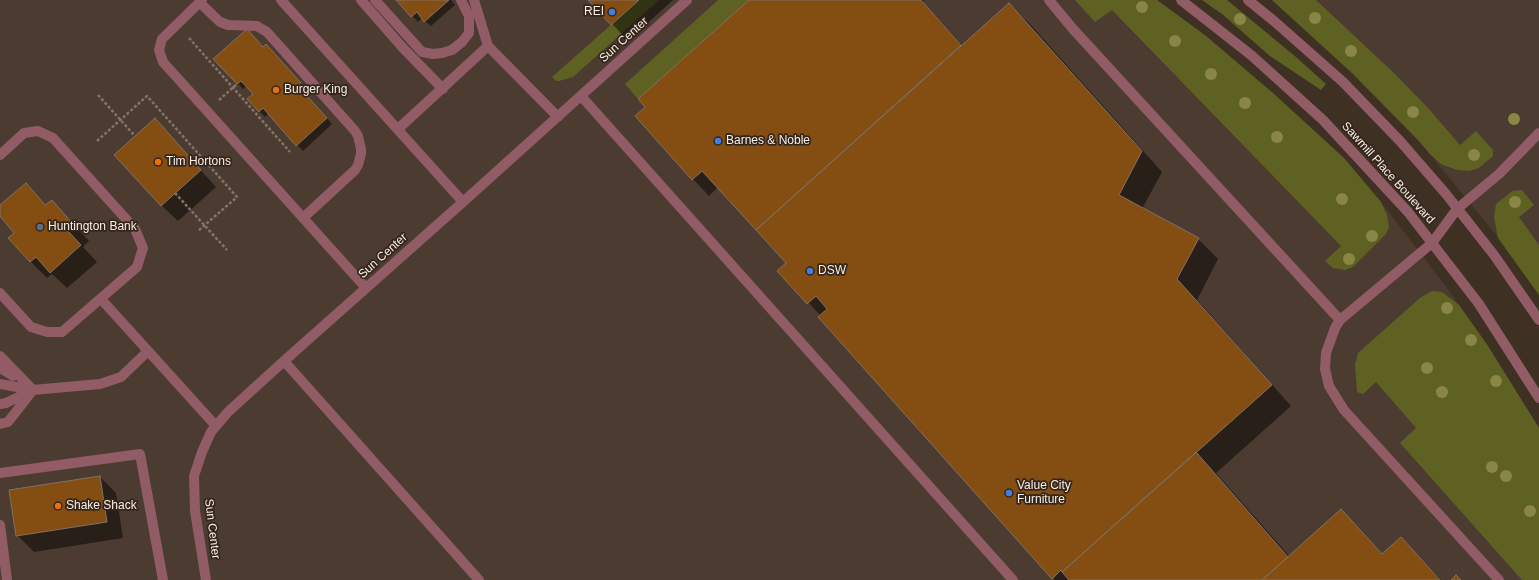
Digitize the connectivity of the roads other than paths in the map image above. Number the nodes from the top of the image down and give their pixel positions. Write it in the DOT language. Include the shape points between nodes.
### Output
graph roads {
  1 [pos="281,0"];
  2 [pos="361,0"];
  3 [pos="375,0"];
  4 [pos="461,0"];
  5 [pos="474,0"];
  6 [pos="687,0"];
  7 [pos="1049,0"];
  8 [pos="1181,0"];
  9 [pos="1248,0"];
  10 [pos="201,1"];
  11 [pos="488,46"];
  12 [pos="443,89"];
  13 [pos="581,96"];
  14 [pos="558,117"];
  15 [pos="398,129"];
  16 [pos="1539,133"];
  17 [pos="0,155"];
  18 [pos="464,202"];
  19 [pos="1457,209"];
  20 [pos="303,218"];
  21 [pos="1432,243"];
  22 [pos="366,288"];
  23 [pos="0,293"];
  24 [pos="101,299"];
  25 [pos="1340,320"];
  26 [pos="1539,320"];
  27 [pos="148,351"];
  28 [pos="0,356"];
  29 [pos="284,361"];
  30 [pos="0,368"];
  31 [pos="0,384"];
  32 [pos="33,390"];
  33 [pos="1539,398"];
  34 [pos="0,404"];
  35 [pos="0,424"];
  36 [pos="216,426"];
  37 [pos="0,473"];
  38 [pos="0,525"];
  39 [pos="7,580"];
  40 [pos="163,580"];
  41 [pos="206,580"];
  42 [pos="479,580"];
  43 [pos="1013,580"];
  44 [pos="1499,580"];
  1 -- 15 [label="street"];
  2 -- 12 [label="street"];
  3 -- 4 [label="street" via="422,52 433,54 452,50 468,33 469,16"];
  5 -- 11 [label="street"];
  6 -- 13 [label="street, Sun Center"];
  7 -- 25 [label="street"];
  8 -- 21 [label="street, Sawmill Place Boulevard" via="1251,55 1323,120 1408,212"];
  9 -- 19 [label="street" via="1344,82 1400,141"];
  10 -- 20 [label="street" via="162,39 160,56"];
  10 -- 20 [label="street" via="220,22 258,26 267,32 358,136 361,154 355,170"];
  11 -- 12 [label="street"];
  11 -- 14 [label="street"];
  12 -- 15 [label="street"];
  13 -- 14 [label="street, Sun Center"];
  13 -- 43 [label="street"];
  14 -- 18 [label="street, Sun Center"];
  15 -- 18 [label="street"];
  16 -- 19 [label="street" via="1490,182"];
  17 -- 24 [label="street" via="24,133 38,131 53,138 135,229 143,248 137,267"];
  18 -- 22 [label="street, Sun Center"];
  19 -- 21 [label="street"];
  19 -- 26 [label="street" via="1494,255"];
  20 -- 22 [label="street"];
  21 -- 25 [label="street"];
  21 -- 33 [label="street, Sawmill Place Boulevard" via="1479,304"];
  22 -- 29 [label="street, Sun Center"];
  23 -- 24 [label="street" via="31,327 47,332 62,332"];
  24 -- 27 [label="street"];
  25 -- 44 [label="street" via="1326,353 1325,369 1329,386 1336,399"];
  27 -- 32 [label="street" via="121,377 100,384"];
  27 -- 36 [label="street"];
  28 -- 32 [label="street"];
  29 -- 36 [label="street, Sun Center"];
  29 -- 42 [label="street"];
  30 -- 32 [label="street"];
  31 -- 32 [label="street"];
  32 -- 34 [label="street"];
  32 -- 35 [label="street" via="8,422"];
  36 -- 41 [label="street, Sun Center" via="202,452 194,476 195,511"];
  37 -- 40 [label="street" via="140,454"];
  38 -- 39 [label="street"];
}
